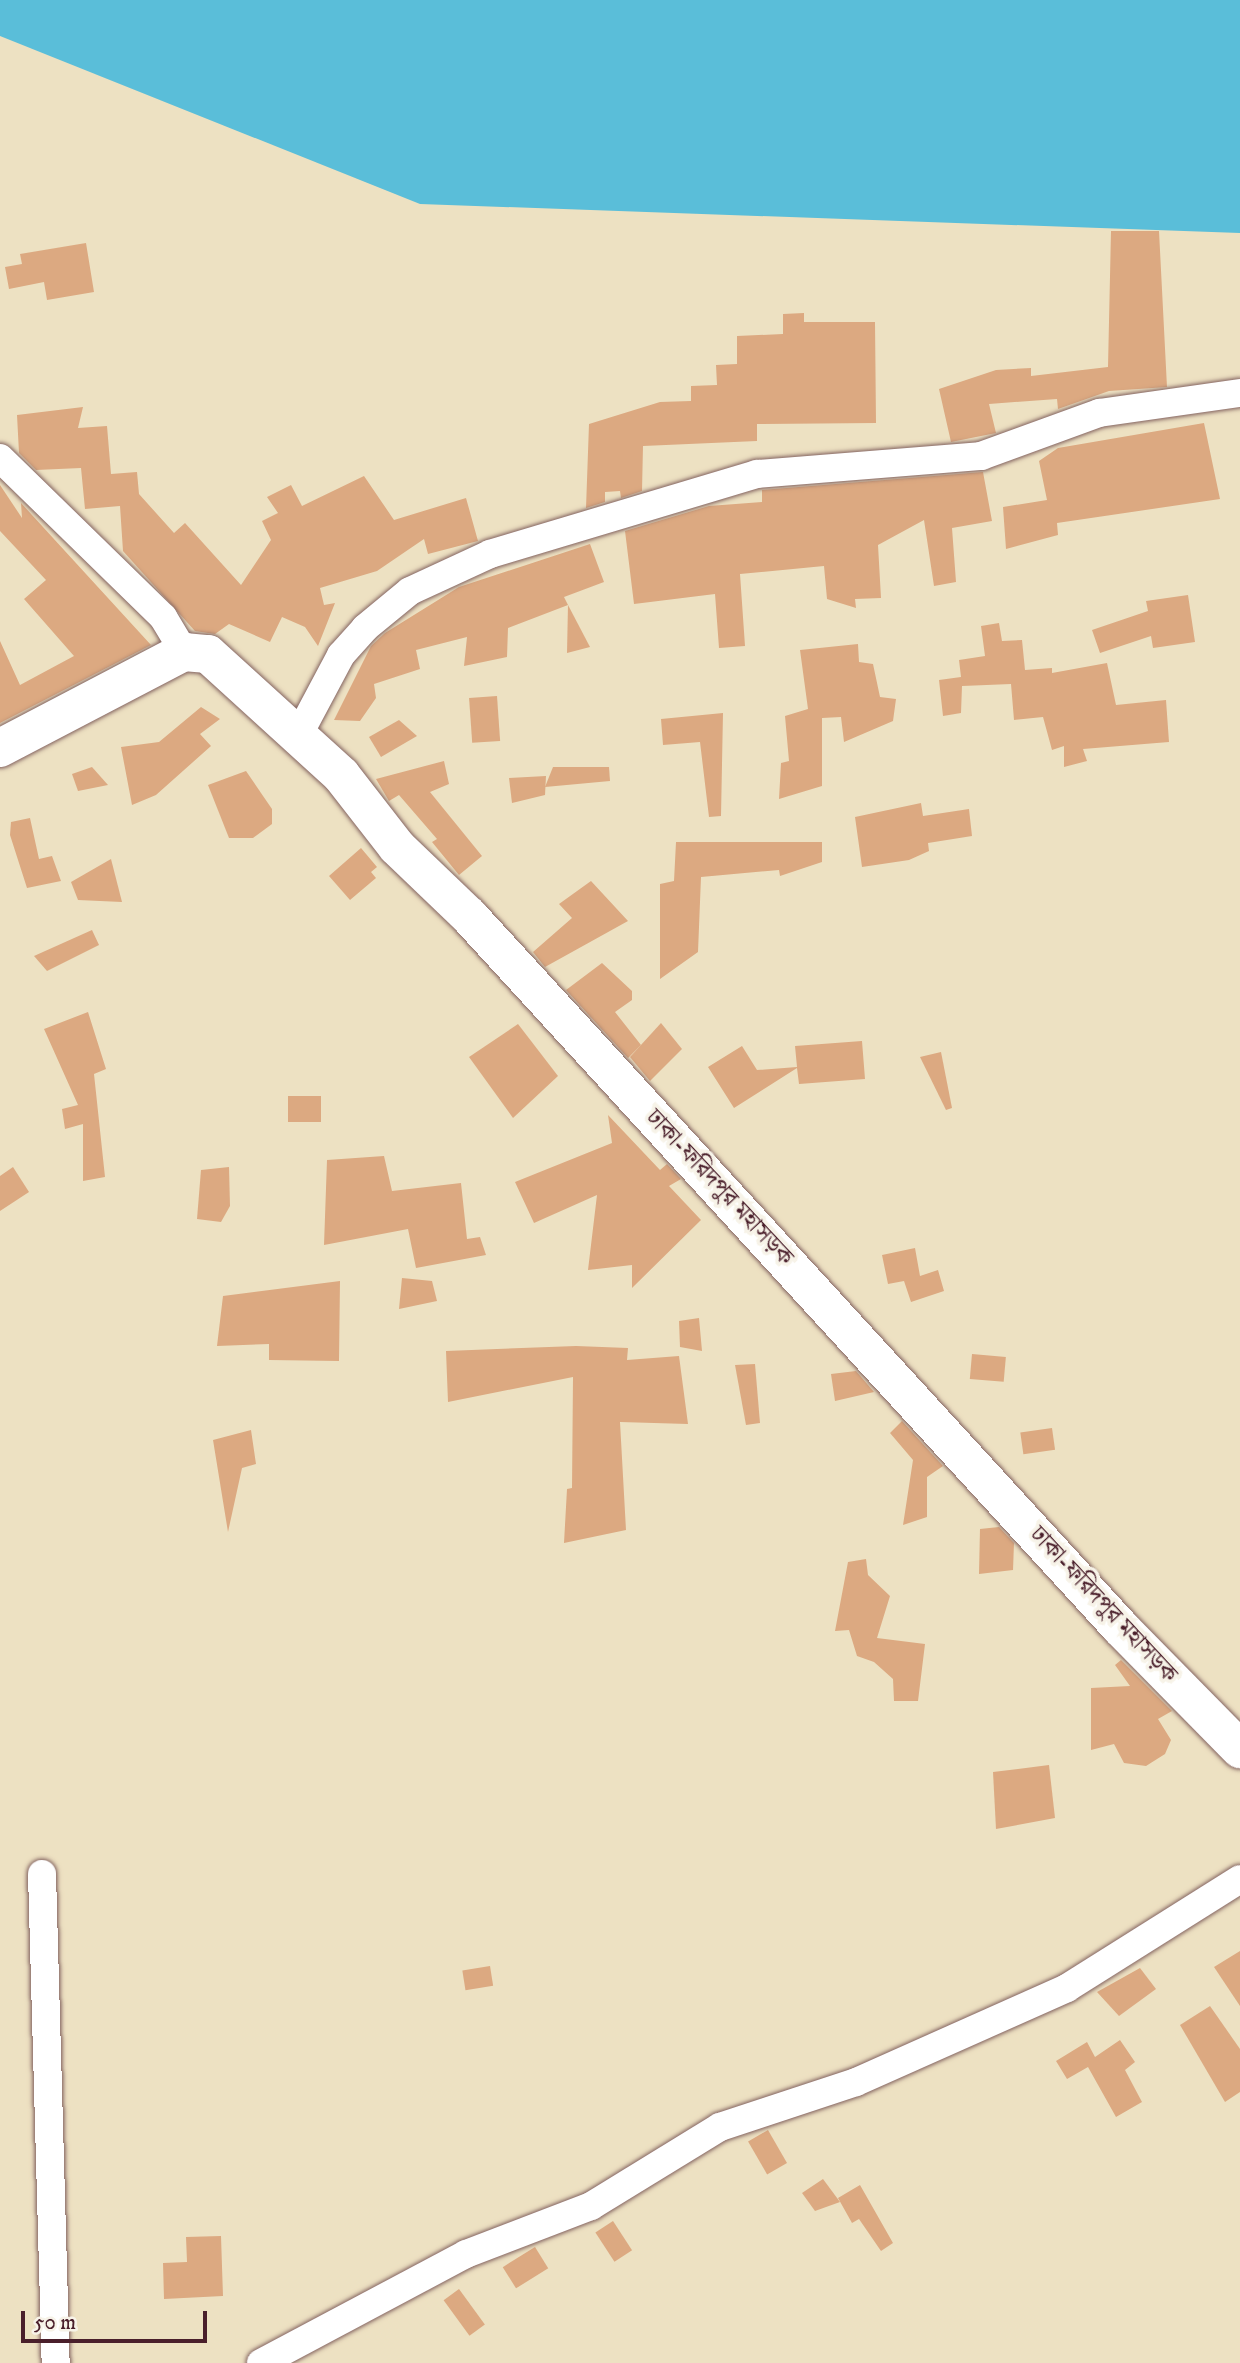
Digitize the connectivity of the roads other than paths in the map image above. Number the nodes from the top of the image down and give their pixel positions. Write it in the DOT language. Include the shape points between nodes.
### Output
graph roads {
  1 [pos="1240,393"];
  2 [pos="0,458"];
  3 [pos="184,652"];
  4 [pos="298,736"];
  5 [pos="0,748"];
  6 [pos="1240,1748"];
  7 [pos="42,1874"];
  8 [pos="1240,1879"];
  9 [pos="55,2363"];
  10 [pos="261,2363"];
  1 -- 4 [label="street" via="1099,413 981,456 757,474 490,554 410,591 365,628 341,656"];
  2 -- 3 [label="street" via="163,617"];
  3 -- 4 [label="main road, ঢাকা-ফরিদপুর মহাসড়ক" via="208,654"];
  3 -- 5 [label="main road"];
  4 -- 6 [label="main road, ঢাকা-ফরিদপুর মহাসড়ক" via="341,775 397,847 469,916 1121,1628"];
  7 -- 9 [label="street"];
  8 -- 10 [label="street" via="1067,1988 856,2082 720,2127 591,2206 466,2254"];
}
